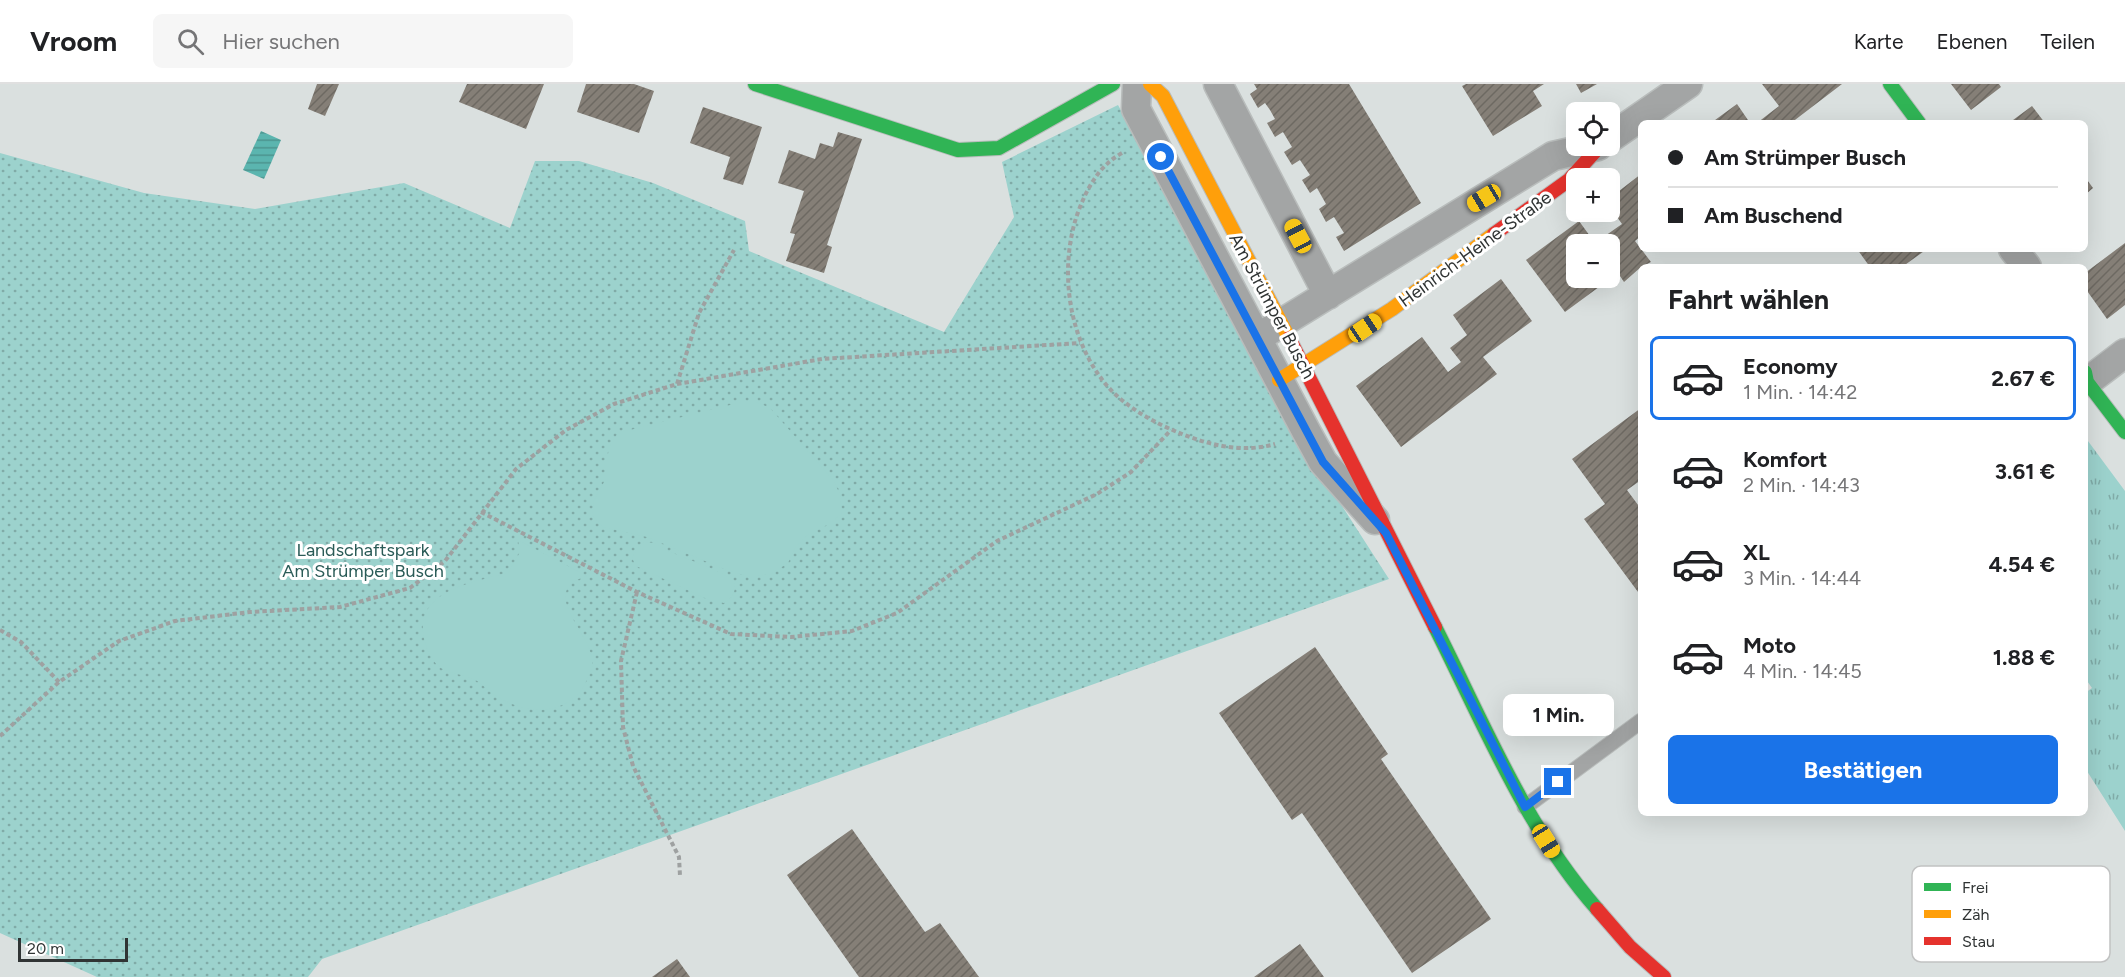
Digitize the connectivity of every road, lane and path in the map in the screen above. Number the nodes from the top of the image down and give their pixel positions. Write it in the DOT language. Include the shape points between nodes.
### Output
graph roads {
  1 [pos="755,84"];
  2 [pos="1113,84"];
  3 [pos="1137,84"];
  4 [pos="1150,84"];
  5 [pos="1218,84"];
  6 [pos="1688,84"];
  7 [pos="1890,84"];
  8 [pos="1917,120"];
  9 [pos="1620,131"];
  10 [pos="1127,150"];
  11 [pos="1566,153"];
  12 [pos="1590,156"];
  13 [pos="734,250"];
  14 [pos="2015,252"];
  15 [pos="2025,264"];
  16 [pos="1328,295"];
  17 [pos="1269,331"];
  18 [pos="1080,343"];
  19 [pos="2125,354"];
  20 [pos="1304,366"];
  21 [pos="2088,376"];
  22 [pos="1279,380"];
  23 [pos="2088,380"];
  24 [pos="677,384"];
  25 [pos="2125,432"];
  26 [pos="481,512"];
  27 [pos="1386,533"];
  28 [pos="637,592"];
  29 [pos="0,630"];
  30 [pos="59,682"];
  31 [pos="1638,723"];
  32 [pos="0,736"];
  33 [pos="1525,807"];
  34 [pos="680,876"];
  35 [pos="1664,977"];
  1 -- 2 [label="street" via="958,150 999,148"];
  3 -- 17 [label="street, Am Strümper Busch" via="1136,109"];
  4 -- 17 [label="street, Am Strümper Busch" via="1163,96"];
  5 -- 16 [label="street"];
  6 -- 9 [label="street"];
  7 -- 8 [label="street"];
  10 -- 18 [label="path" via="1110,160 1084,192 1072,232 1067,286"];
  11 -- 16 [label="street, Heinrich-Heine-Straße" via="1553,156"];
  12 -- 20 [label="street, Heinrich-Heine-Straße" via="1569,180 1392,309"];
  13 -- 24 [label="path" via="699,313"];
  14 -- 15 [label="street"];
  16 -- 17 [label="street, Heinrich-Heine-Straße"];
  17 -- 20 [label="street, Am Strümper Busch"];
  17 -- 22 [label="street, Am Strümper Busch"];
  18 -- 24 [label="path" via="822,359"];
  18 -- 28 [label="path" via="1101,380 1135,410 1171,430 1131,472 1097,495 997,541 897,613 852,631 791,637 731,634"];
  19 -- 21 [label="street"];
  20 -- 22 [label="street, Heinrich-Heine-Straße"];
  20 -- 27 [label="street, Am Strümper Busch"];
  22 -- 27 [label="street, Am Strümper Busch" via="1323,462"];
  23 -- 25 [label="street"];
  24 -- 26 [label="path" via="614,404 566,430 516,469"];
  26 -- 28 [label="path"];
  26 -- 30 [label="path" via="445,561 410,588 340,607 175,621 118,641"];
  27 -- 33 [label="street, Am Strümper Busch"];
  28 -- 34 [label="path" via="621,661 622,727 633,766 679,857"];
  29 -- 30 [label="path" via="21,642"];
  30 -- 32 [label="path"];
  31 -- 33 [label="lane"];
  33 -- 35 [label="street, Am Strümper Busch" via="1567,875 1630,947"];
}
